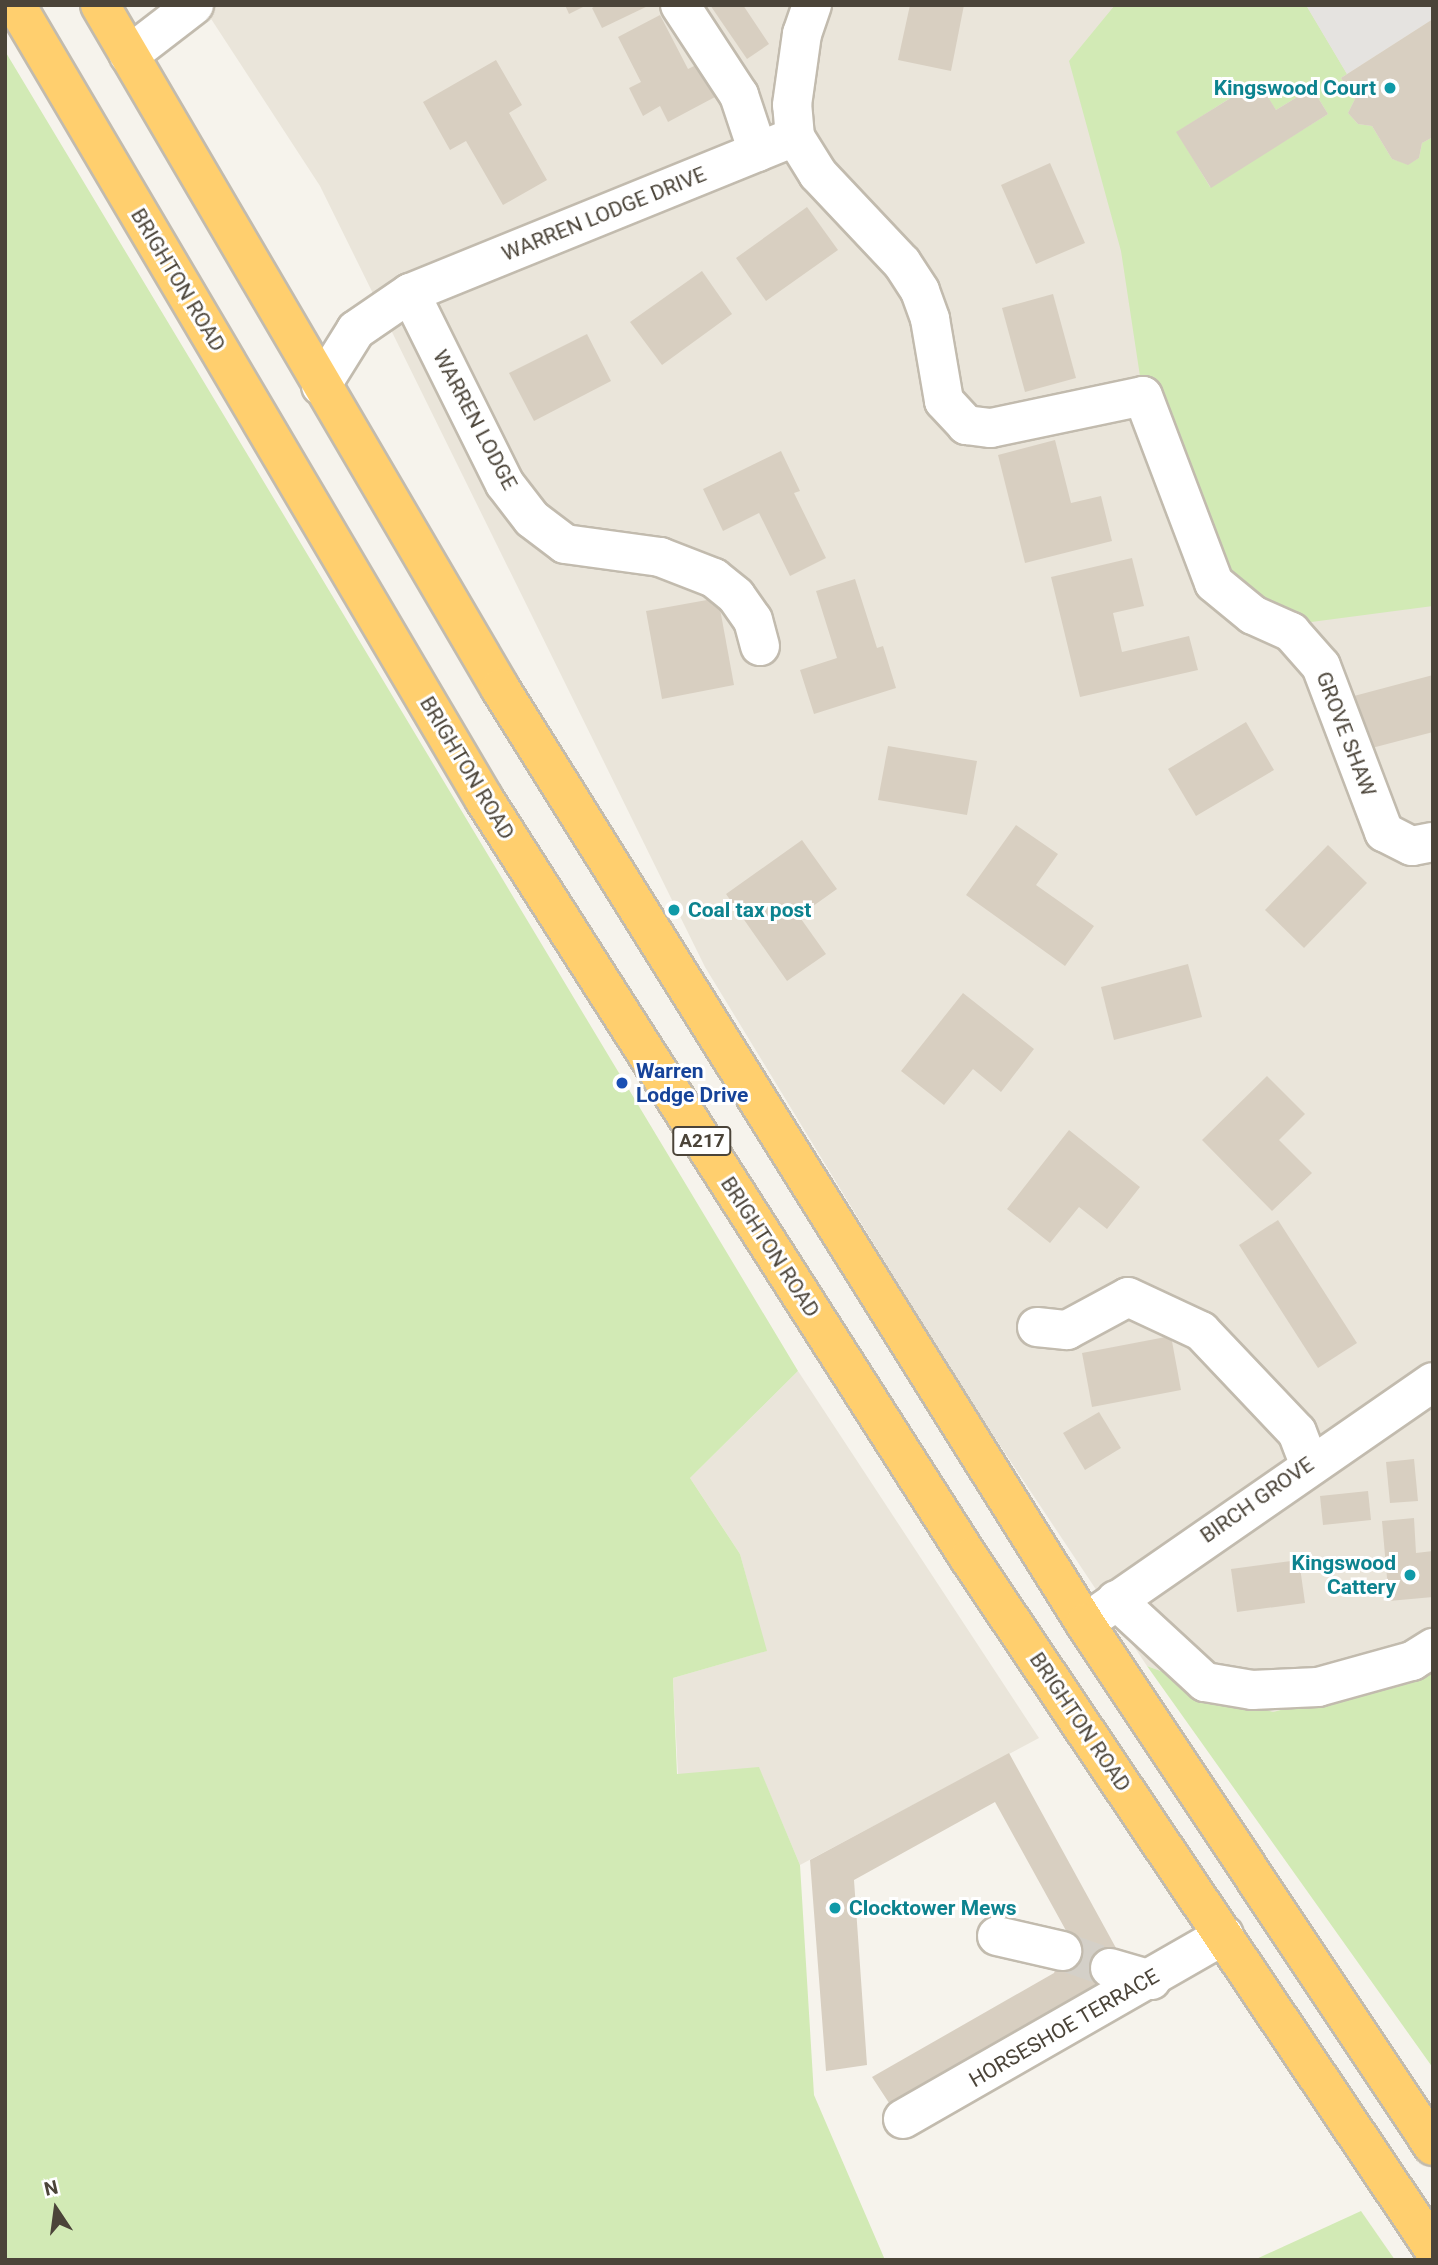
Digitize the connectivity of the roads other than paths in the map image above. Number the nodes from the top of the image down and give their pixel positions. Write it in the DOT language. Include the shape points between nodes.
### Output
graph roads {
  1 [pos="16,5"];
  2 [pos="100,5"];
  3 [pos="194,5"];
  4 [pos="680,5"];
  5 [pos="812,5"];
  6 [pos="129,55"];
  7 [pos="795,137"];
  8 [pos="758,152"];
  9 [pos="410,293"];
  10 [pos="321,386"];
  11 [pos="760,646"];
  12 [pos="1433,842"];
  13 [pos="1037,1327"];
  14 [pos="1433,1382"];
  15 [pos="1309,1464"];
  16 [pos="1116,1600"];
  17 [pos="1085,1623"];
  18 [pos="1433,1648"];
  19 [pos="1224,1935"];
  20 [pos="997,1936"];
  21 [pos="1062,1951"];
  22 [pos="1110,1968"];
  23 [pos="1151,1980"];
  24 [pos="903,2119"];
  25 [pos="1433,2146"];
  26 [pos="1433,2248"];
  1 -- 19 [label="highway, BRIGHTON ROAD / A217" via="484,799 969,1558"];
  2 -- 6 [label="highway"];
  3 -- 6 [label="street"];
  4 -- 8 [label="street" via="739,95"];
  5 -- 7 [label="street" via="802,34 792,105"];
  6 -- 10 [label="highway"];
  7 -- 8 [label="street, WARREN LODGE DRIVE"];
  7 -- 12 [label="street, GROVE SHAW" via="818,174 902,263 919,291 944,401 966,425 991,428 1143,396 1214,583 1253,615 1291,632 1321,666 1384,832 1412,846"];
  8 -- 9 [label="street, WARREN LODGE DRIVE"];
  9 -- 10 [label="street, WARREN LODGE DRIVE" via="356,330"];
  9 -- 11 [label="street, WARREN LODGE" via="505,484 532,519 565,544 660,557 714,578 736,596 752,620"];
  10 -- 17 [label="highway" via="500,688"];
  13 -- 15 [label="street" via="1067,1330 1128,1297 1201,1331 1297,1432"];
  14 -- 15 [label="street, BIRCH GROVE"];
  15 -- 16 [label="street, BIRCH GROVE"];
  16 -- 17 [label="street, BIRCH GROVE"];
  16 -- 18 [label="street" via="1205,1682 1252,1690 1318,1687 1412,1661"];
  17 -- 25 [label="highway"];
  19 -- 23 [label="street, HORSESHOE TERRACE"];
  19 -- 26 [label="highway, BRIGHTON ROAD / A217"];
  20 -- 21 [label="street"];
  22 -- 23 [label="street"];
  23 -- 24 [label="street, HORSESHOE TERRACE"];
}
